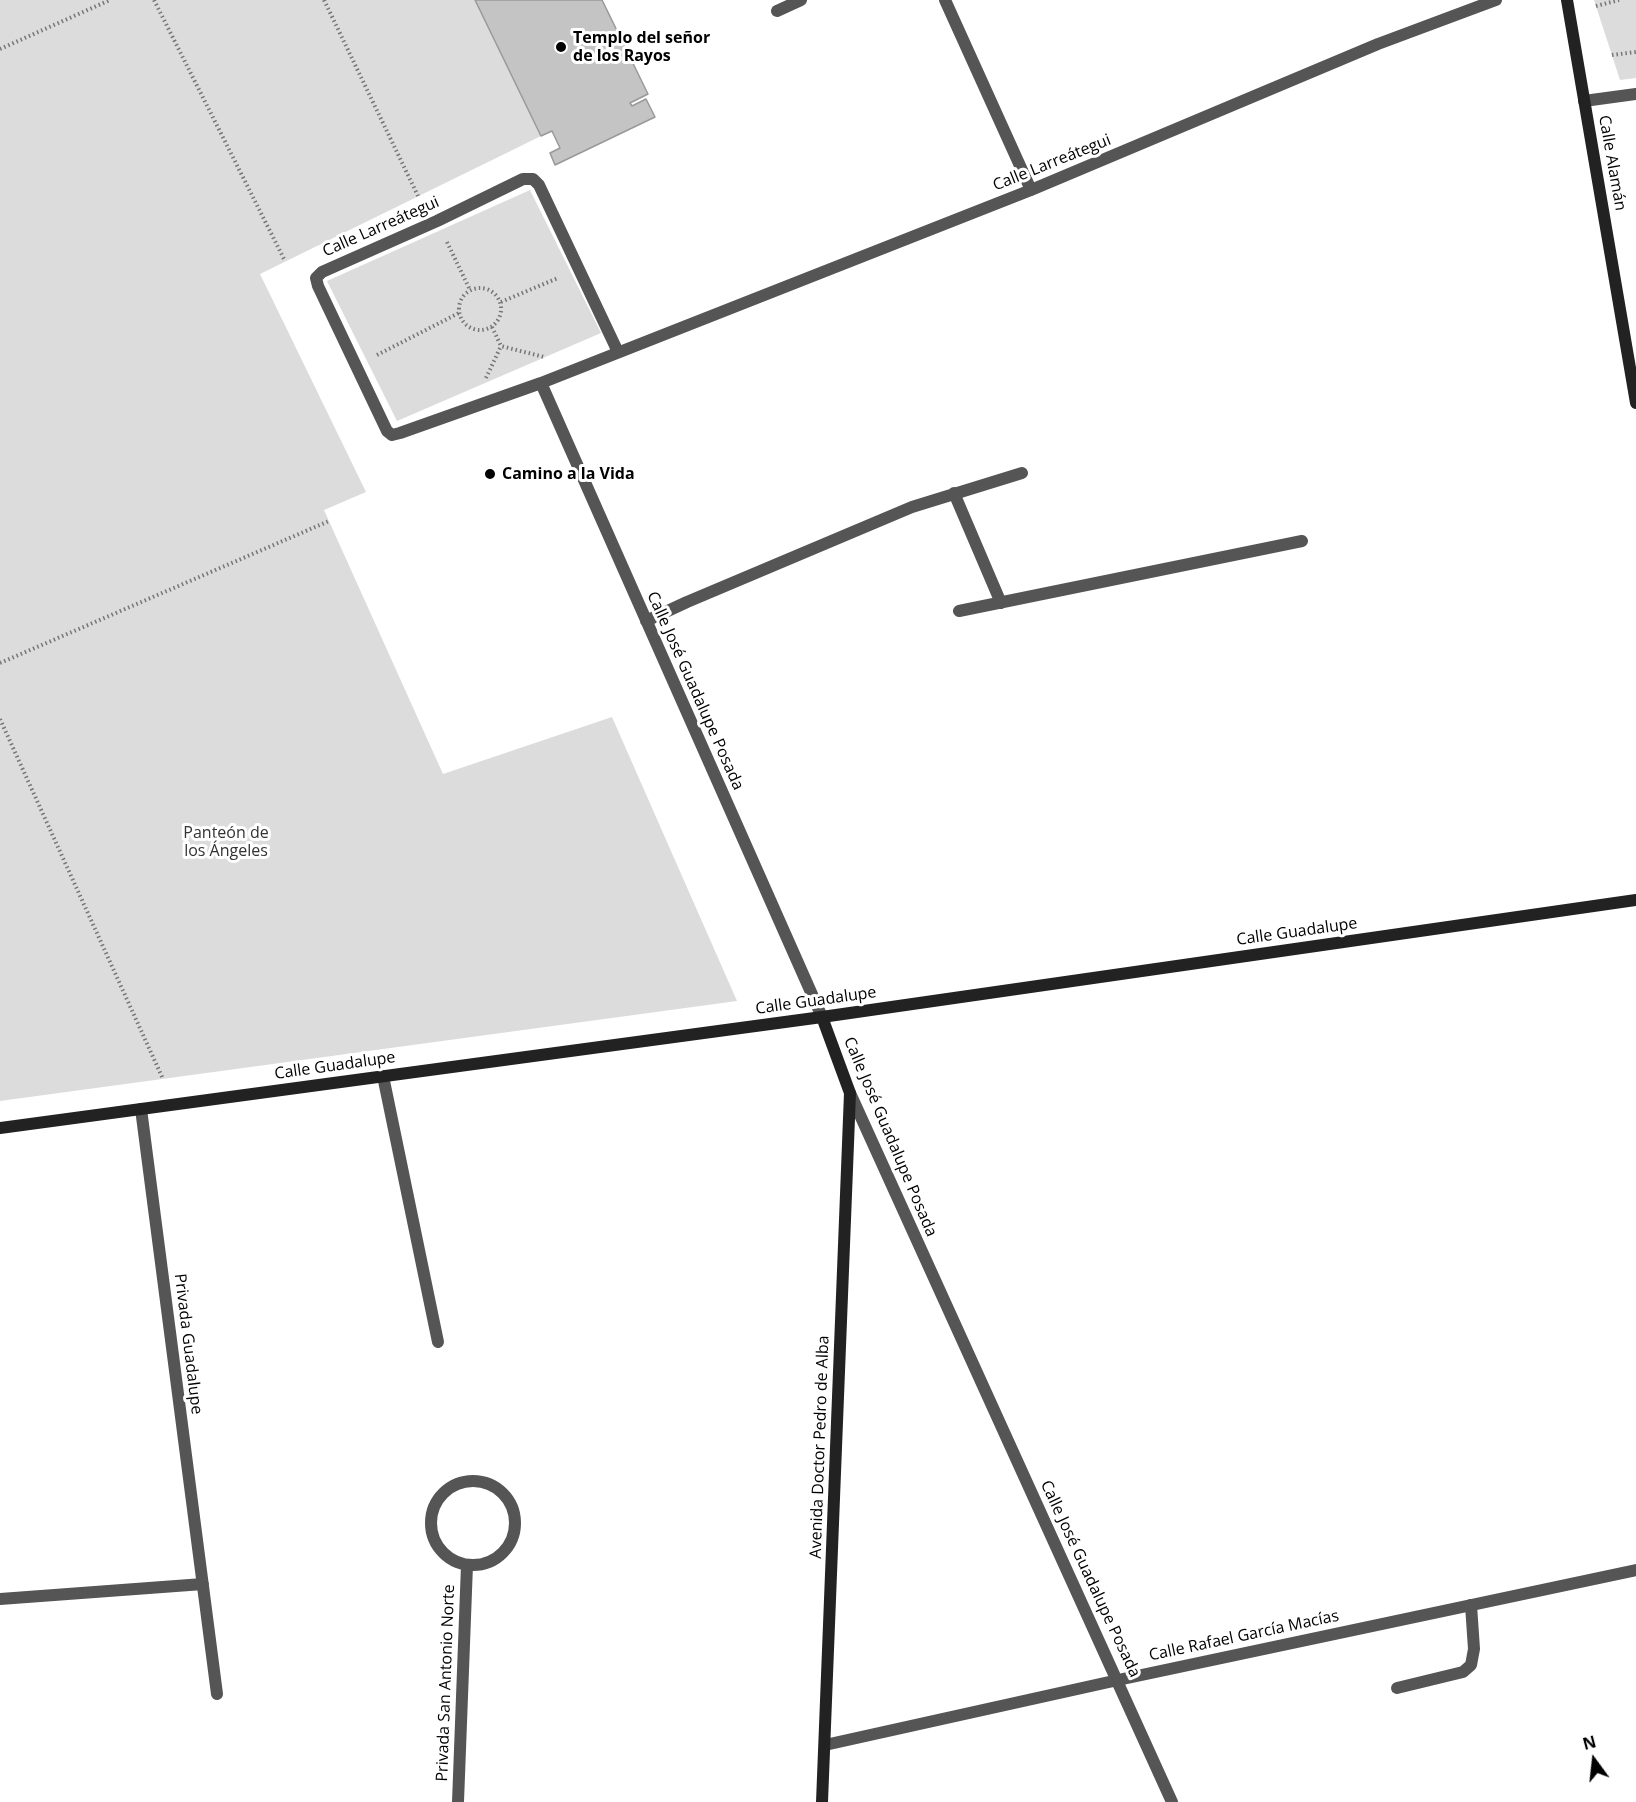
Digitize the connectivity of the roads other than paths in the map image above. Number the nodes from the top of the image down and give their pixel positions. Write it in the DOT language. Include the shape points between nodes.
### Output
graph roads {
  1 [pos="801,0"];
  2 [pos="945,0"];
  3 [pos="1496,0"];
  4 [pos="1567,0"];
  5 [pos="777,11"];
  6 [pos="1636,94"];
  7 [pos="1584,101"];
  8 [pos="1031,190"];
  9 [pos="618,352"];
  10 [pos="541,382"];
  11 [pos="1636,403"];
  12 [pos="1022,473"];
  13 [pos="954,493"];
  14 [pos="1302,541"];
  15 [pos="1001,603"];
  16 [pos="959,611"];
  17 [pos="646,621"];
  18 [pos="1636,900"];
  19 [pos="822,1017"];
  20 [pos="383,1076"];
  21 [pos="850,1094"];
  22 [pos="141,1109"];
  23 [pos="3,1130"];
  24 [pos="438,1342"];
  25 [pos="467,1565"];
  26 [pos="1636,1570"];
  27 [pos="203,1584"];
  28 [pos="0,1599"];
  29 [pos="1471,1605"];
  30 [pos="1118,1680"];
  31 [pos="1397,1688"];
  32 [pos="217,1694"];
  33 [pos="825,1745"];
  34 [pos="458,1802"];
  35 [pos="822,1802"];
  36 [pos="1173,1802"];
  1 -- 5 [label="street"];
  2 -- 8 [label="street"];
  3 -- 8 [label="street, Calle Larreátegui" via="1378,44"];
  4 -- 7 [label="street, Calle Alamán"];
  6 -- 7 [label="street"];
  7 -- 11 [label="street, Calle Alamán"];
  8 -- 9 [label="street, Calle Larreátegui"];
  9 -- 10 [label="street, Calle Larreátegui"];
  9 -- 10 [label="street, Calle Larreátegui" via="533,178 523,179 316,278 392,435"];
  10 -- 17 [label="street, Calle José Guadalupe Posada"];
  12 -- 13 [label="street"];
  13 -- 15 [label="street"];
  13 -- 17 [label="street" via="912,507"];
  14 -- 15 [label="street"];
  15 -- 16 [label="street"];
  17 -- 19 [label="street, Calle José Guadalupe Posada"];
  18 -- 19 [label="street, Calle Guadalupe"];
  19 -- 20 [label="street, Calle Guadalupe"];
  19 -- 21 [label="street, Calle José Guadalupe Posada"];
  20 -- 22 [label="street, Calle Guadalupe"];
  20 -- 24 [label="street"];
  21 -- 30 [label="street, Calle José Guadalupe Posada"];
  21 -- 33 [label="street, Avenida Doctor Pedro de Alba"];
  22 -- 23 [label="street, Calle Guadalupe"];
  22 -- 27 [label="street, Privada Guadalupe"];
  25 -- 25 [label="street" via="481,1565 500,1556 512,1540 516,1526 509,1499 499,1489 473,1480 447,1490 438,1500 431,1520 434,1540 442,1552"];
  25 -- 34 [label="street, Privada San Antonio Norte"];
  26 -- 29 [label="street, Calle Rafael García Macías"];
  27 -- 28 [label="street"];
  27 -- 32 [label="street, Privada Guadalupe"];
  29 -- 30 [label="street, Calle Rafael García Macías"];
  29 -- 31 [label="street" via="1471,1665 1462,1672"];
  30 -- 33 [label="street, Calle Rafael García Macías"];
  30 -- 36 [label="street, Calle José Guadalupe Posada"];
  33 -- 35 [label="street, Avenida Doctor Pedro de Alba"];
}
